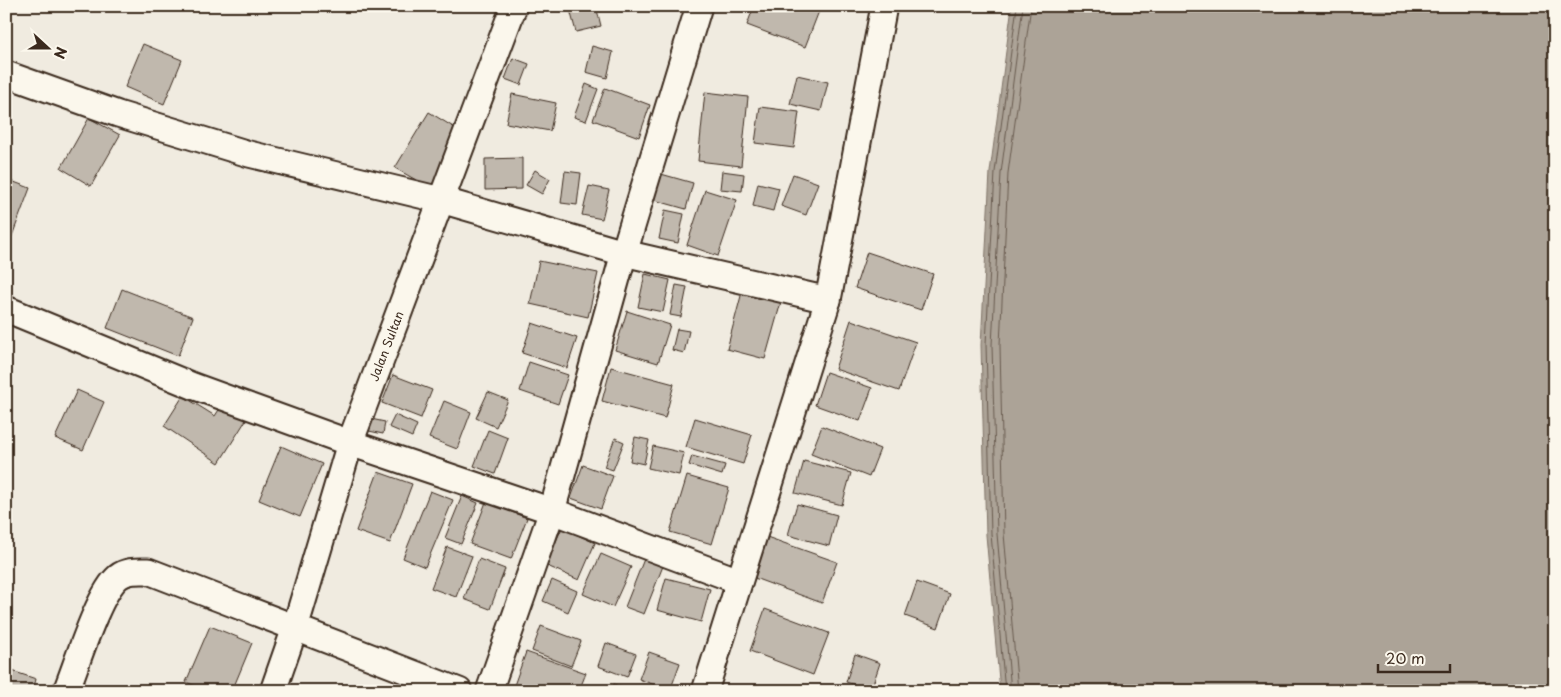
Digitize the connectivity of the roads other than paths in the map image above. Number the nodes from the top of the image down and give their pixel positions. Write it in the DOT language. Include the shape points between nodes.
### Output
graph roads {
  1 [pos="514,6"];
  2 [pos="699,6"];
  3 [pos="884,6"];
  4 [pos="6,74"];
  5 [pos="441,200"];
  6 [pos="624,253"];
  7 [pos="828,300"];
  8 [pos="6,309"];
  9 [pos="350,443"];
  10 [pos="552,511"];
  11 [pos="739,581"];
  12 [pos="295,628"];
  13 [pos="66,691"];
  14 [pos="274,691"];
  15 [pos="459,691"];
  16 [pos="488,691"];
  17 [pos="705,691"];
  1 -- 5 [label="street, Jalan Sultan"];
  2 -- 6 [label="street"];
  3 -- 7 [label="street"];
  4 -- 5 [label="street" via="118,114 249,154"];
  5 -- 6 [label="street"];
  5 -- 9 [label="street, Jalan Sultan"];
  6 -- 7 [label="street"];
  6 -- 10 [label="street"];
  7 -- 11 [label="street"];
  8 -- 9 [label="street" via="193,386"];
  9 -- 10 [label="street"];
  9 -- 12 [label="street, Jalan Sultan"];
  10 -- 11 [label="street"];
  10 -- 16 [label="street"];
  11 -- 17 [label="street"];
  12 -- 13 [label="street" via="148,571 132,570 118,578 104,596"];
  12 -- 14 [label="street, Jalan Sultan"];
  12 -- 15 [label="street"];
}
